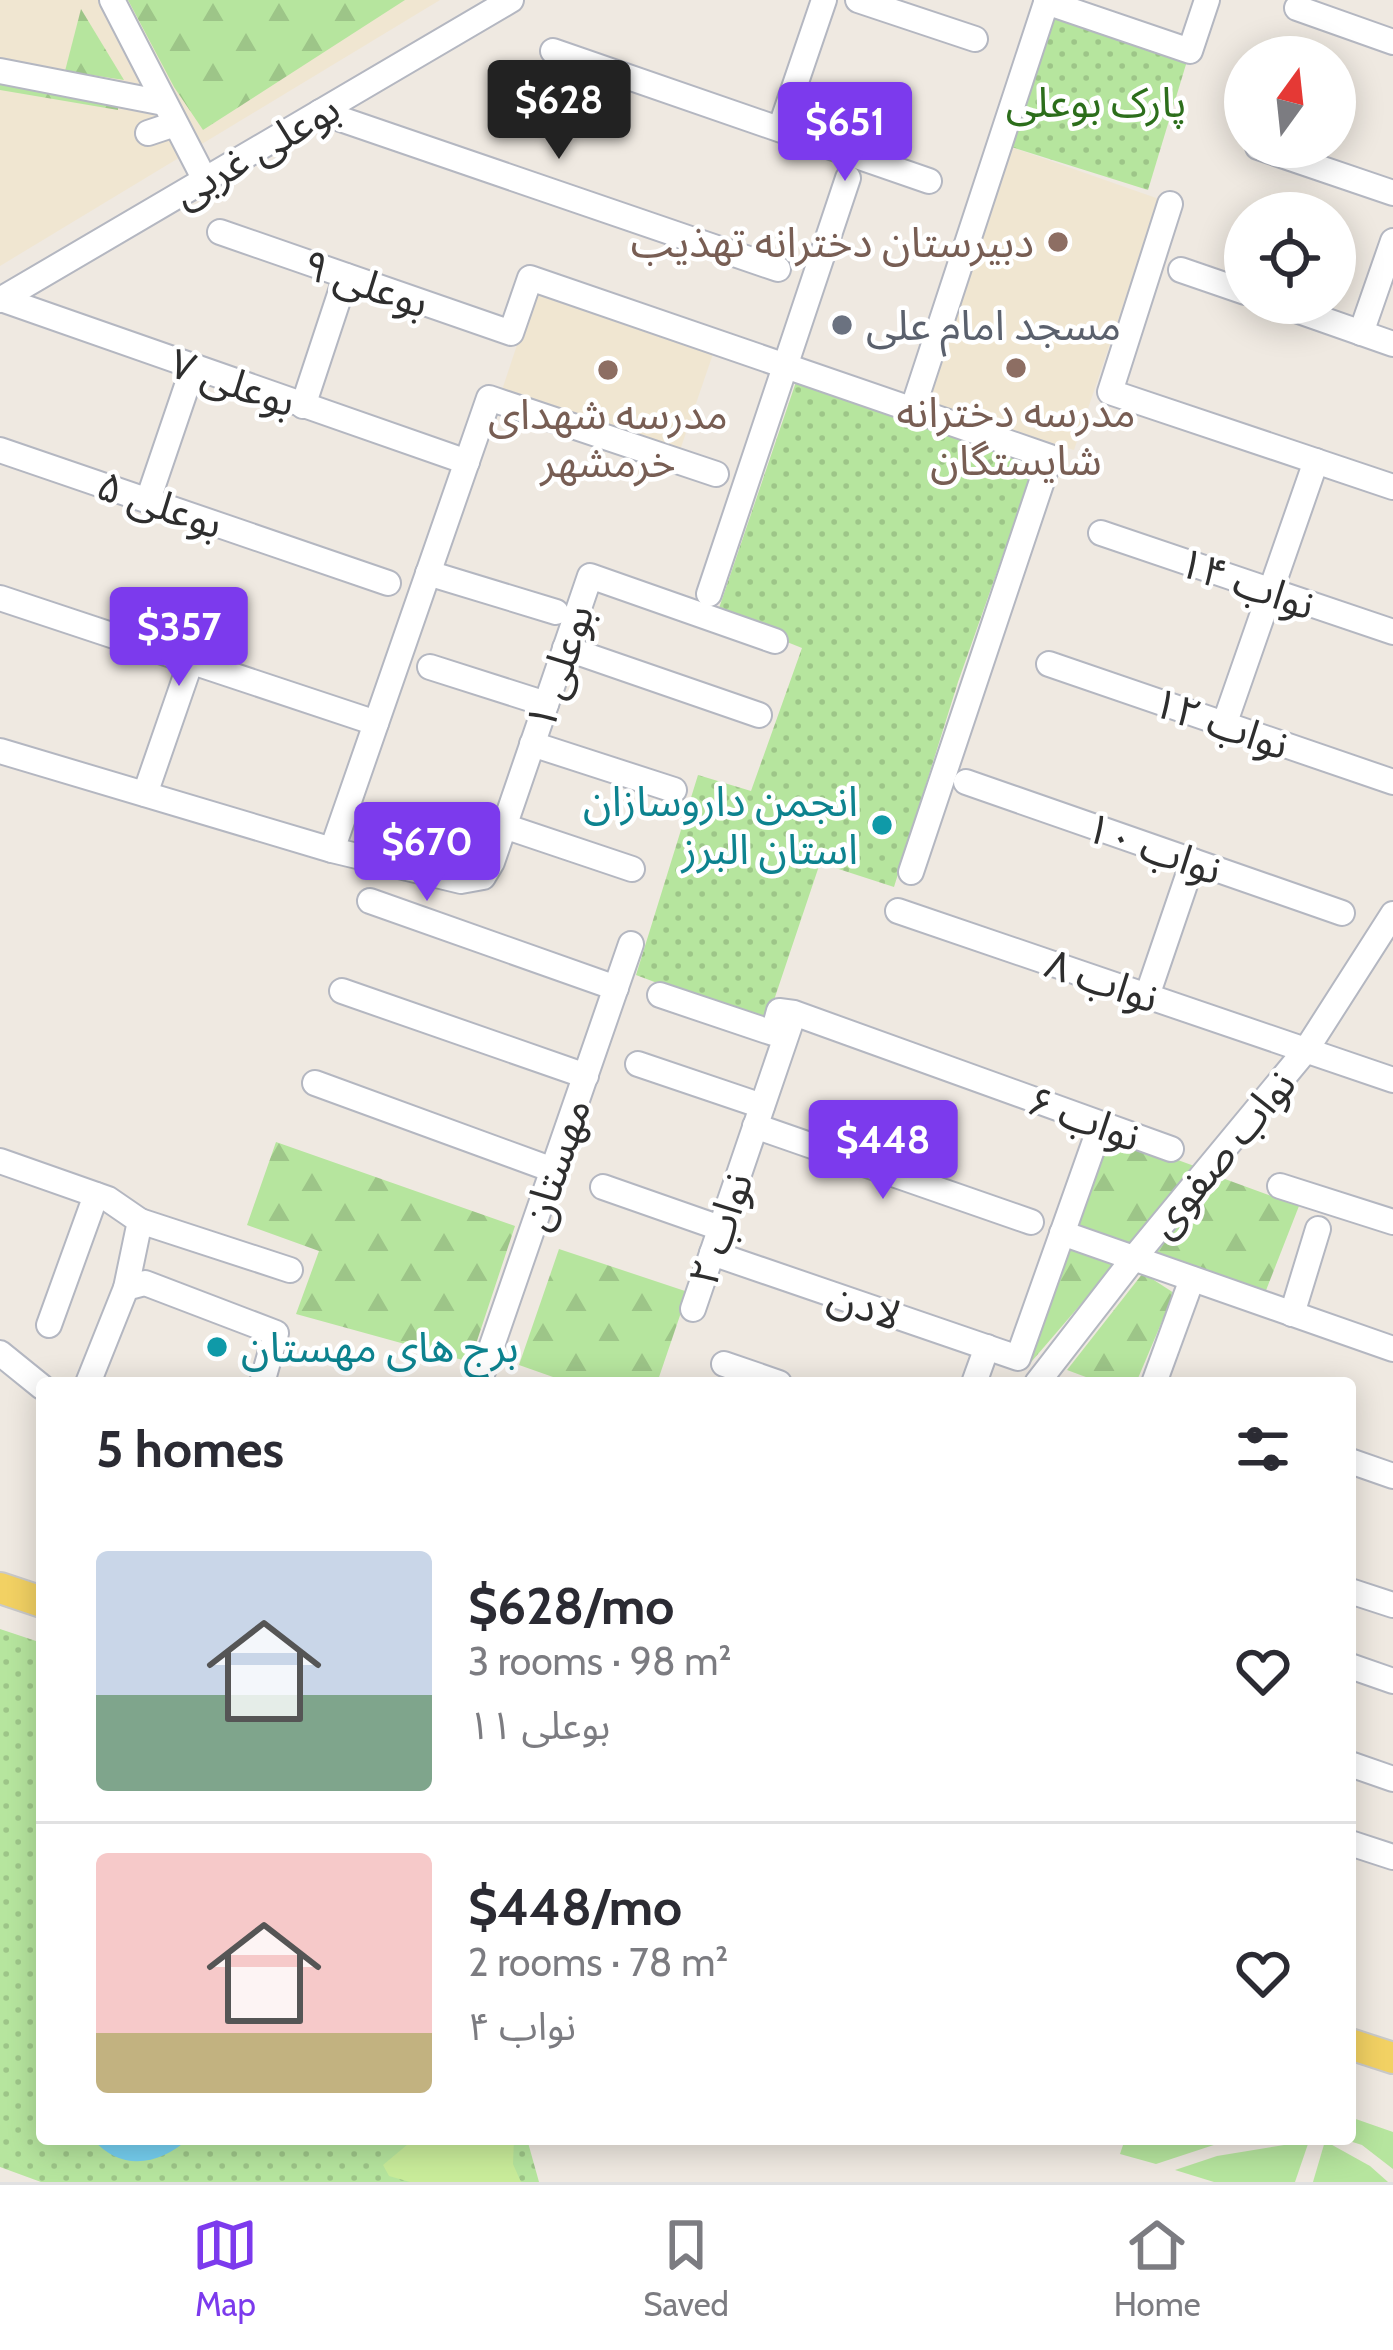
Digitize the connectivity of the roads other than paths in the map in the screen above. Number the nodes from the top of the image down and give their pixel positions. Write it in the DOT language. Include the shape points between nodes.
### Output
graph roads {
  1 [pos="112,0"];
  2 [pos="512,0"];
  3 [pos="824,0"];
  4 [pos="857,0"];
  5 [pos="1208,0"];
  6 [pos="1046,1"];
  7 [pos="1298,8"];
  8 [pos="975,39"];
  9 [pos="1393,42"];
  10 [pos="553,51"];
  11 [pos="0,71"];
  12 [pos="320,112"];
  13 [pos="169,113"];
  14 [pos="780,129"];
  15 [pos="148,133"];
  16 [pos="1318,168"];
  17 [pos="848,178"];
  18 [pos="205,180"];
  19 [pos="929,181"];
  20 [pos="1393,194"];
  21 [pos="1170,204"];
  22 [pos="220,232"];
  23 [pos="1393,242"];
  24 [pos="778,269"];
  25 [pos="1181,270"];
  26 [pos="346,276"];
  27 [pos="1224,285"];
  28 [pos="0,299"];
  29 [pos="1336,324"];
  30 [pos="1361,333"];
  31 [pos="1393,344"];
  32 [pos="787,363"];
  33 [pos="193,368"];
  34 [pos="302,406"];
  35 [pos="913,408"];
  36 [pos="0,450"];
  37 [pos="1316,461"];
  38 [pos="467,463"];
  39 [pos="716,474"];
  40 [pos="1393,487"];
  41 [pos="148,500"];
  42 [pos="1101,533"];
  43 [pos="428,573"];
  44 [pos="388,583"];
  45 [pos="1270,591"];
  46 [pos="709,594"];
  47 [pos="0,598"];
  48 [pos="556,612"];
  49 [pos="1393,632"];
  50 [pos="775,641"];
  51 [pos="565,648"];
  52 [pos="191,661"];
  53 [pos="1049,664"];
  54 [pos="430,667"];
  55 [pos="546,704"];
  56 [pos="759,715"];
  57 [pos="376,723"];
  58 [pos="1224,724"];
  59 [pos="532,744"];
  60 [pos="0,751"];
  61 [pos="966,782"];
  62 [pos="1393,782"];
  63 [pos="674,790"];
  64 [pos="146,794"];
  65 [pos="504,826"];
  66 [pos="332,850"];
  67 [pos="1192,861"];
  68 [pos="632,869"];
  69 [pos="911,872"];
  70 [pos="370,901"];
  71 [pos="898,910"];
  72 [pos="1342,913"];
  73 [pos="1393,914"];
  74 [pos="632,944"];
  75 [pos="616,988"];
  76 [pos="342,991"];
  77 [pos="660,995"];
  78 [pos="1147,996"];
  79 [pos="794,1013"];
  80 [pos="1306,1050"];
  81 [pos="638,1064"];
  82 [pos="586,1076"];
  83 [pos="1393,1080"];
  84 [pos="315,1083"];
  85 [pos="759,1116"];
  86 [pos="1101,1124"];
  87 [pos="1171,1149"];
  88 [pos="0,1161"];
  89 [pos="553,1170"];
  90 [pos="1280,1186"];
  91 [pos="603,1187"];
  92 [pos="96,1195"];
  93 [pos="140,1221"];
  94 [pos="1031,1222"];
  95 [pos="1393,1222"];
  96 [pos="1318,1229"];
  97 [pos="1062,1233"];
  98 [pos="716,1241"];
  99 [pos="1134,1258"];
  100 [pos="290,1270"];
  101 [pos="1192,1279"];
  102 [pos="127,1288"];
  103 [pos="693,1309"];
  104 [pos="1292,1314"];
  105 [pos="49,1324"];
  106 [pos="987,1347"];
  107 [pos="1393,1349"];
  108 [pos="0,1353"];
  109 [pos="724,1364"];
  110 [pos="90,1377"];
  111 [pos="264,1377"];
  112 [pos="481,1377"];
  113 [pos="762,1377"];
  114 [pos="976,1377"];
  115 [pos="1042,1377"];
  116 [pos="1156,1377"];
  117 [pos="36,1382"];
  118 [pos="1356,1463"];
  119 [pos="1393,1476"];
  120 [pos="0,1588"];
  121 [pos="1356,1593"];
  122 [pos="36,1600"];
  123 [pos="1393,1606"];
  124 [pos="1356,1668"];
  125 [pos="1393,1681"];
  126 [pos="1356,1766"];
  127 [pos="1393,1779"];
  128 [pos="1356,1845"];
  129 [pos="1393,1857"];
  130 [pos="1356,2046"];
  131 [pos="1393,2058"];
  1 -- 13 [label="street"];
  2 -- 12 [label="street, بوعلی غربی"];
  3 -- 14 [label="street"];
  4 -- 8 [label="street"];
  5 -- 6 [label="street" via="1190,51"];
  6 -- 35 [label="street"];
  7 -- 9 [label="street"];
  10 -- 14 [label="street"];
  11 -- 13 [label="street"];
  12 -- 18 [label="street, بوعلی غربی"];
  12 -- 24 [label="street"];
  13 -- 15 [label="street"];
  13 -- 18 [label="street"];
  14 -- 19 [label="street"];
  16 -- 20 [label="street"];
  17 -- 32 [label="street"];
  18 -- 28 [label="street, بوعلی غربی"];
  21 -- 37 [label="street" via="1110,392"];
  22 -- 26 [label="street, بوعلی ۹"];
  23 -- 30 [label="street"];
  25 -- 27 [label="street"];
  26 -- 32 [label="street, بوعلی ۹" via="512,333 530,278"];
  26 -- 34 [label="street"];
  28 -- 33 [label="street, بوعلی ۷"];
  29 -- 30 [label="street"];
  30 -- 31 [label="street"];
  32 -- 35 [label="street"];
  32 -- 46 [label="street"];
  33 -- 34 [label="street, بوعلی ۷"];
  33 -- 41 [label="street"];
  34 -- 38 [label="street, بوعلی ۷"];
  35 -- 69 [label="street" via="1050,457"];
  36 -- 41 [label="street, بوعلی ۵"];
  37 -- 40 [label="street"];
  37 -- 45 [label="street"];
  38 -- 39 [label="street" via="489,398"];
  38 -- 43 [label="street"];
  41 -- 44 [label="street, بوعلی ۵"];
  42 -- 45 [label="street, نواب ۱۴"];
  43 -- 48 [label="street"];
  43 -- 57 [label="street"];
  45 -- 49 [label="street, نواب ۱۴"];
  45 -- 58 [label="street"];
  47 -- 52 [label="street"];
  50 -- 51 [label="street, بوعلی ۱" via="590,576"];
  51 -- 55 [label="street, بوعلی ۱"];
  51 -- 56 [label="street"];
  52 -- 57 [label="street"];
  52 -- 64 [label="street"];
  53 -- 58 [label="street, نواب ۱۲"];
  54 -- 55 [label="street"];
  55 -- 59 [label="street, بوعلی ۱"];
  57 -- 66 [label="street"];
  58 -- 62 [label="street, نواب ۱۲"];
  59 -- 63 [label="street"];
  59 -- 65 [label="street, بوعلی ۱"];
  60 -- 64 [label="street, بوعلی ۱"];
  61 -- 67 [label="street, نواب ۱۰"];
  64 -- 66 [label="street, بوعلی ۱"];
  65 -- 66 [label="street, بوعلی ۱" via="483,877 461,881"];
  65 -- 68 [label="street"];
  67 -- 72 [label="street, نواب ۱۰"];
  67 -- 78 [label="street"];
  70 -- 75 [label="street"];
  71 -- 78 [label="street, نواب ۸"];
  73 -- 80 [label="street, نواب صفوی"];
  74 -- 75 [label="street, مهستان"];
  75 -- 82 [label="street, مهستان"];
  76 -- 82 [label="street"];
  77 -- 79 [label="street" via="772,1033 779,1011"];
  78 -- 80 [label="street, نواب ۸"];
  79 -- 85 [label="street, نواب ۲"];
  79 -- 86 [label="street, نواب ۶"];
  80 -- 83 [label="street, نواب ۸"];
  80 -- 99 [label="street, نواب صفوی"];
  81 -- 85 [label="street"];
  82 -- 89 [label="street, مهستان"];
  84 -- 89 [label="street"];
  85 -- 94 [label="street"];
  85 -- 98 [label="street, نواب ۲"];
  86 -- 87 [label="street, نواب ۶"];
  86 -- 97 [label="street"];
  88 -- 92 [label="street"];
  89 -- 112 [label="street, مهستان"];
  90 -- 95 [label="street"];
  91 -- 98 [label="street, لادن"];
  92 -- 93 [label="street"];
  92 -- 105 [label="street"];
  93 -- 100 [label="street"];
  93 -- 102 [label="street"];
  96 -- 104 [label="street"];
  97 -- 99 [label="street"];
  97 -- 106 [label="street, لادن" via="1018,1358"];
  98 -- 103 [label="street, نواب ۲"];
  98 -- 106 [label="street, لادن"];
  99 -- 101 [label="street"];
  99 -- 115 [label="street, نواب صفوی"];
  101 -- 104 [label="street"];
  101 -- 116 [label="street"];
  102 -- 110 [label="street"];
  102 -- 111 [label="street" via="146,1283 275,1333"];
  104 -- 107 [label="street"];
  106 -- 114 [label="street"];
  108 -- 117 [label="street"];
  109 -- 113 [label="street"];
  118 -- 119 [label="street"];
  120 -- 122 [label="main road"];
  121 -- 123 [label="street"];
  124 -- 125 [label="street"];
  126 -- 127 [label="street"];
  128 -- 129 [label="street"];
  130 -- 131 [label="main road"];
}
